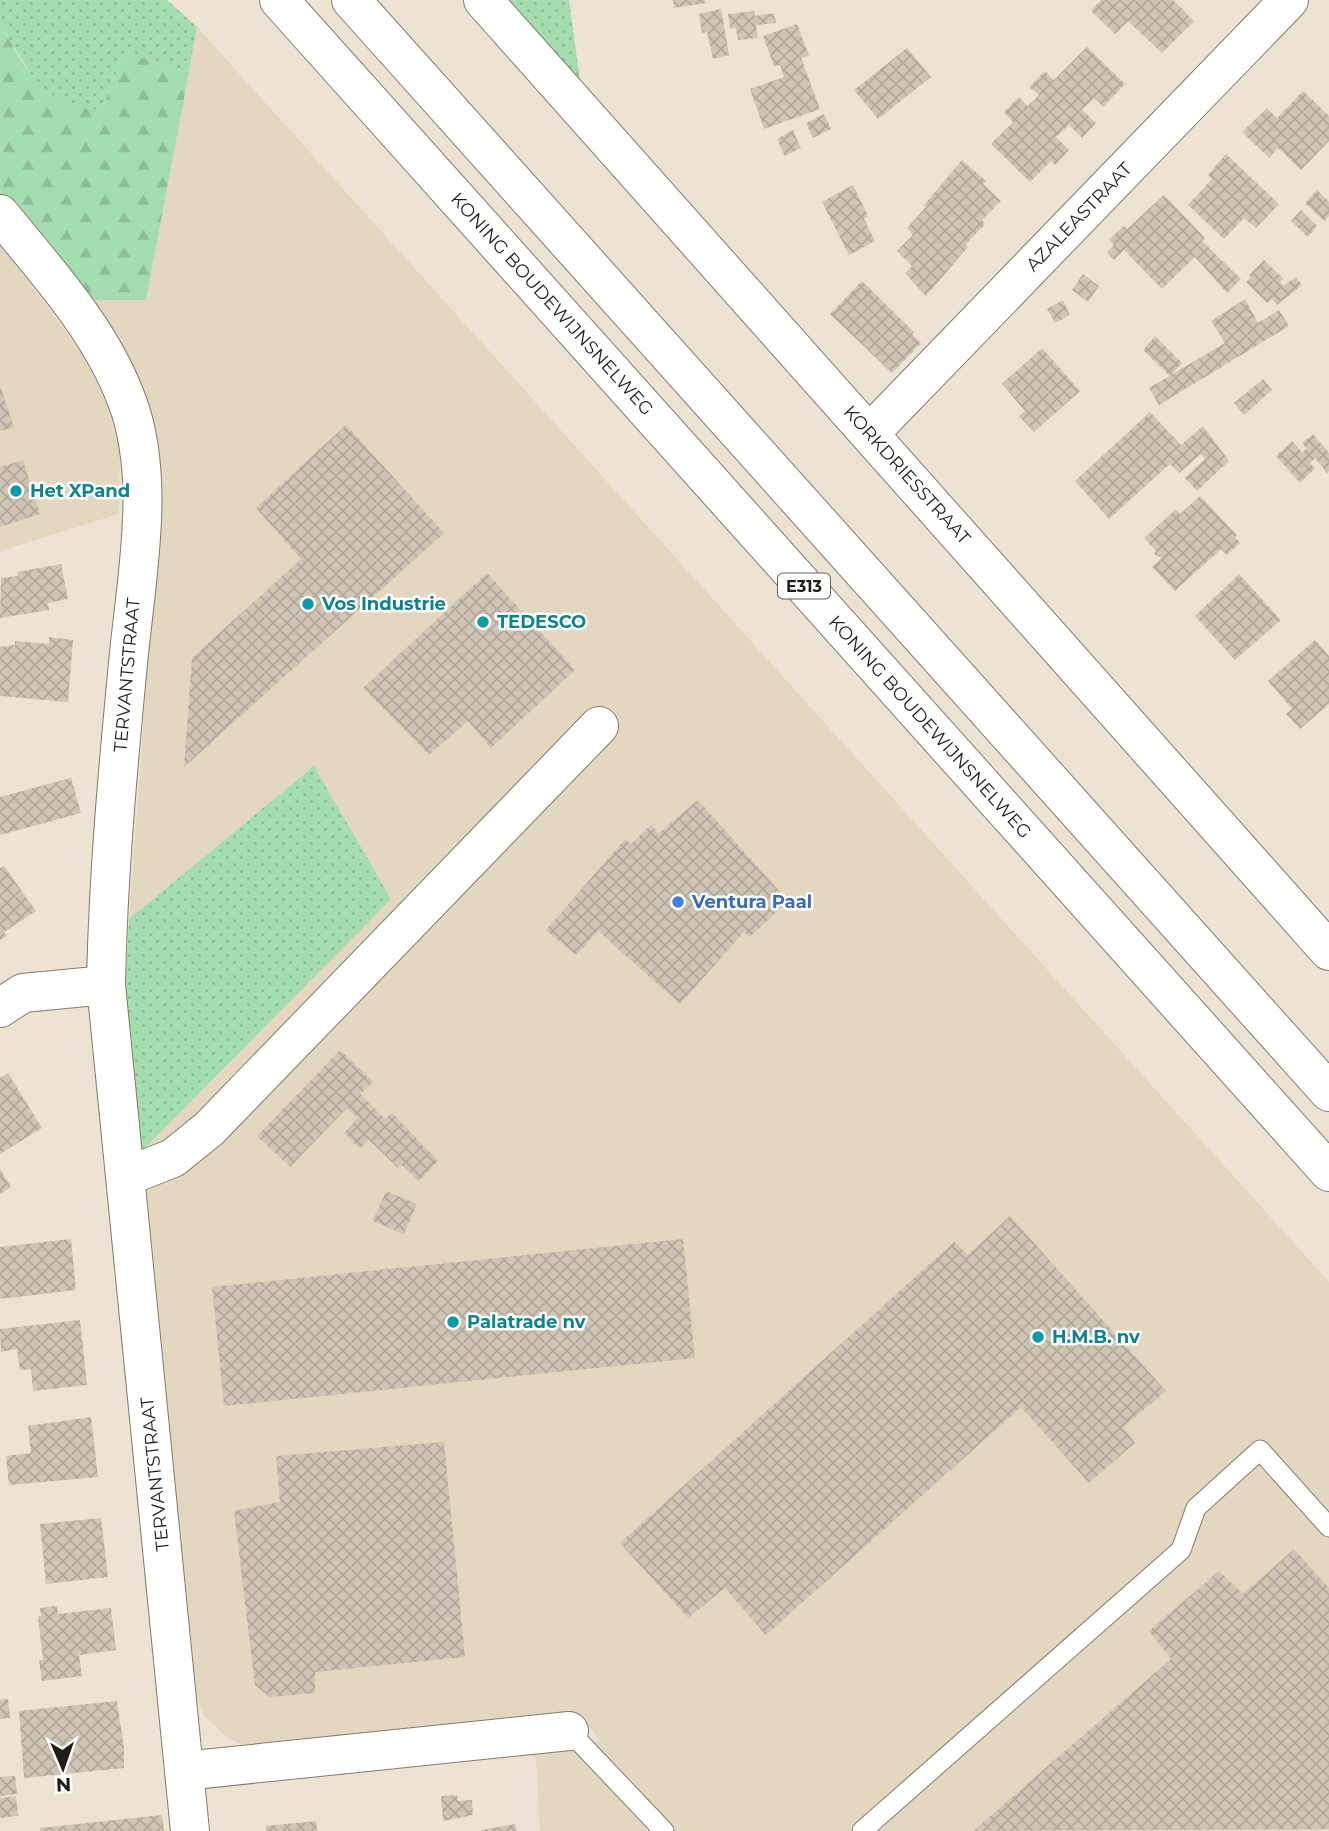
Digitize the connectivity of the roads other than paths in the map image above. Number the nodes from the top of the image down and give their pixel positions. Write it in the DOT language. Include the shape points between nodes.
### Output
graph roads {
  1 [pos="279,0"];
  2 [pos="351,0"];
  3 [pos="483,0"];
  4 [pos="1289,0"];
  5 [pos="0,214"];
  6 [pos="870,433"];
  7 [pos="598,726"];
  8 [pos="1329,951"];
  9 [pos="106,985"];
  10 [pos="0,1008"];
  11 [pos="1329,1092"];
  12 [pos="1329,1172"];
  13 [pos="125,1177"];
  14 [pos="1329,1527"];
  15 [pos="569,1731"];
  16 [pos="184,1771"];
  17 [pos="190,1831"];
  18 [pos="664,1831"];
  19 [pos="862,1831"];
  1 -- 12 [label="main road, KONING BOUDEWIJNSNELWEG / E313"];
  2 -- 11 [label="main road, E313"];
  3 -- 6 [label="main road, KORKDRIESSTRAAT"];
  4 -- 6 [label="main road, AZALEASTRAAT"];
  5 -- 9 [label="main road, TERVANTSTRAAT" via="92,332 115,372 138,437 141,514 108,873"];
  6 -- 8 [label="main road, KORKDRIESSTRAAT"];
  7 -- 13 [label="main road" via="209,1129 173,1158"];
  9 -- 10 [label="main road" via="23,993"];
  9 -- 13 [label="main road, TERVANTSTRAAT"];
  13 -- 16 [label="main road, TERVANTSTRAAT"];
  14 -- 19 [label="lane" via="1260,1450 1196,1508 1181,1550"];
  15 -- 16 [label="main road"];
  15 -- 18 [label="lane"];
  16 -- 17 [label="main road, TERVANTSTRAAT"];
}
